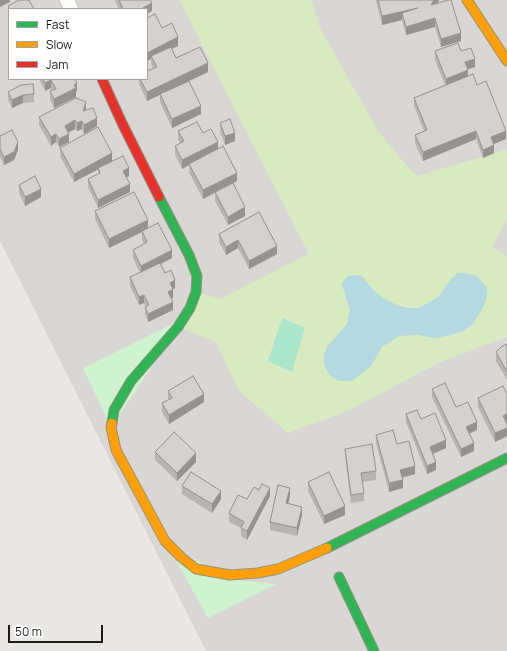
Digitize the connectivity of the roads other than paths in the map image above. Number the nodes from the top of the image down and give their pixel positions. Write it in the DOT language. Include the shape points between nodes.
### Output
graph roads {
  1 [pos="467,0"];
  2 [pos="507,61"];
  3 [pos="102,80"];
  4 [pos="507,458"];
  5 [pos="338,577"];
  6 [pos="374,651"];
  1 -- 2 [label="street"];
  3 -- 4 [label="street" via="189,254 197,276 196,292 190,308 178,327 131,381 114,410 111,427 116,450 164,540 181,557 196,569 213,573 230,575 278,569 341,542"];
  5 -- 6 [label="street"];
}
